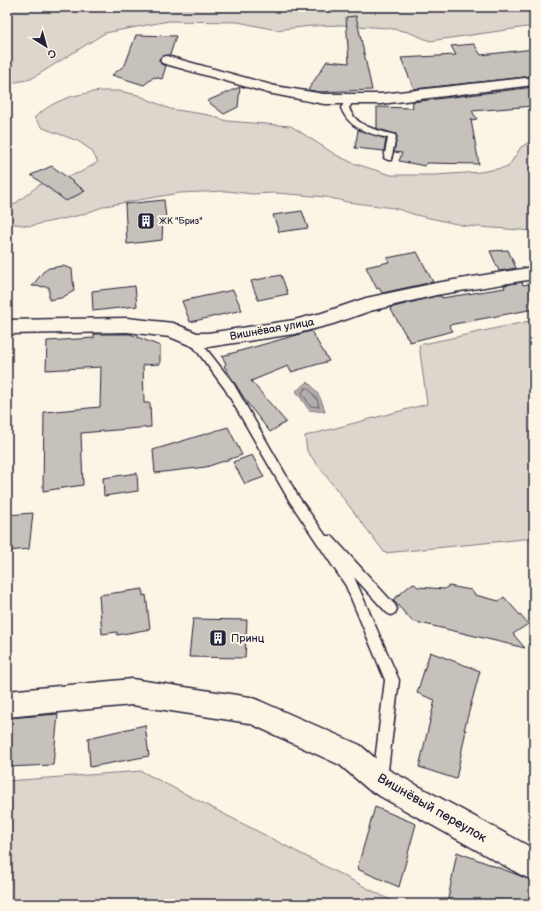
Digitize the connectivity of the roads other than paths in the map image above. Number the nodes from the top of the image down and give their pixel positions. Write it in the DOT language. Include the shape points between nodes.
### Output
graph roads {
  1 [pos="167,60"];
  2 [pos="534,81"];
  3 [pos="350,100"];
  4 [pos="388,158"];
  5 [pos="534,273"];
  6 [pos="7,327"];
  7 [pos="194,340"];
  8 [pos="303,513"];
  9 [pos="391,609"];
  10 [pos="7,704"];
  11 [pos="379,780"];
  12 [pos="534,865"];
  1 -- 3 [label="street" via="273,90 324,99"];
  2 -- 3 [label="street" via="381,99"];
  3 -- 4 [label="lane" via="345,108 351,121 392,137"];
  5 -- 7 [label="street, Вишнёвая улица" via="428,291 366,305 294,327"];
  6 -- 7 [label="street" via="127,325 174,330"];
  7 -- 8 [label="lane" via="230,386"];
  8 -- 9 [label="lane"];
  8 -- 11 [label="lane" via="351,583 392,680"];
  10 -- 11 [label="street, Вишнёвый переулок" via="132,692 250,710 350,755"];
  11 -- 12 [label="street, Вишнёвый переулок"];
}
